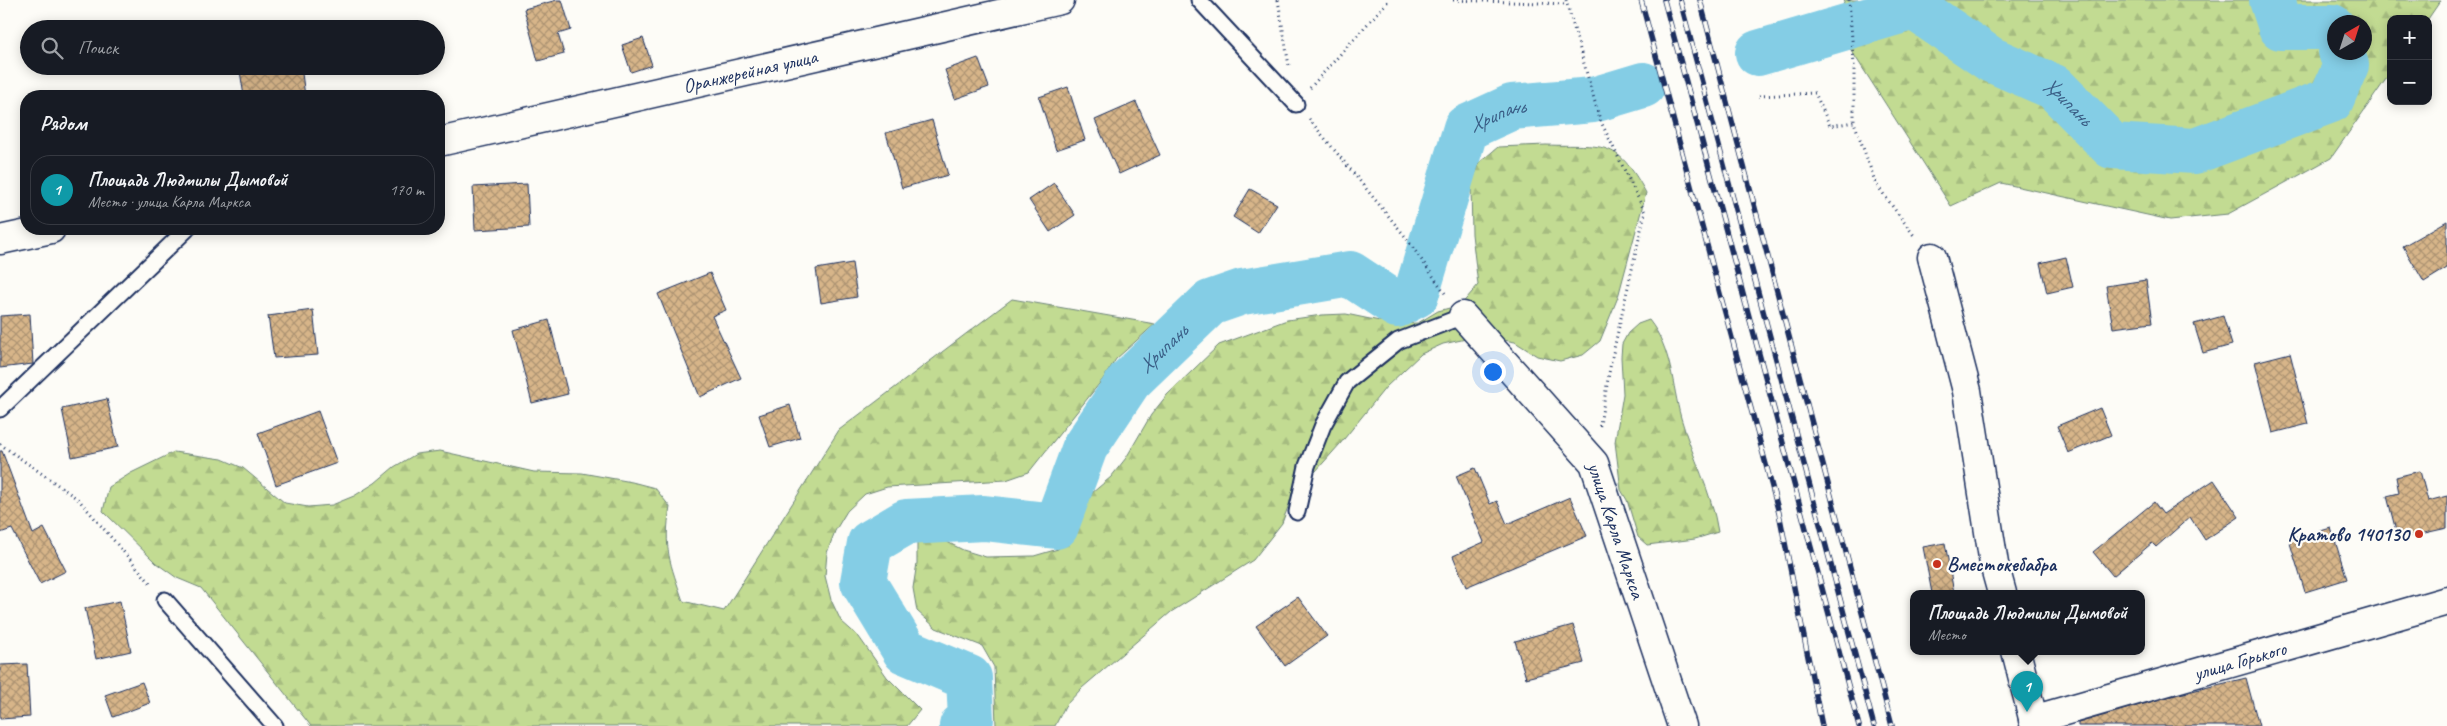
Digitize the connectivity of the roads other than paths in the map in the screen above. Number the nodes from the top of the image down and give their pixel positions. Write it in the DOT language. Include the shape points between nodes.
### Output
graph roads {
  1 [pos="1060,0"];
  2 [pos="1199,0"];
  3 [pos="1296,104"];
  4 [pos="445,141"];
  5 [pos="23,235"];
  6 [pos="181,235"];
  7 [pos="0,240"];
  8 [pos="1932,258"];
  9 [pos="1463,316"];
  10 [pos="0,408"];
  11 [pos="1297,512"];
  12 [pos="2001,590"];
  13 [pos="165,600"];
  14 [pos="2447,601"];
  15 [pos="2017,655"];
  16 [pos="2032,724"];
  17 [pos="276,726"];
  18 [pos="1682,726"];
  1 -- 4 [label="street, Оранжерейная улица"];
  2 -- 3 [label="lane"];
  5 -- 7 [label="street"];
  6 -- 10 [label="lane"];
  8 -- 12 [label="street" via="1967,391 1994,564"];
  9 -- 11 [label="lane" via="1398,341 1347,382 1323,425 1307,466"];
  9 -- 18 [label="street, улица Карла Маркса" via="1594,463"];
  13 -- 17 [label="lane"];
  14 -- 16 [label="street, улица Горького"];
  15 -- 16 [label="street"];
}
